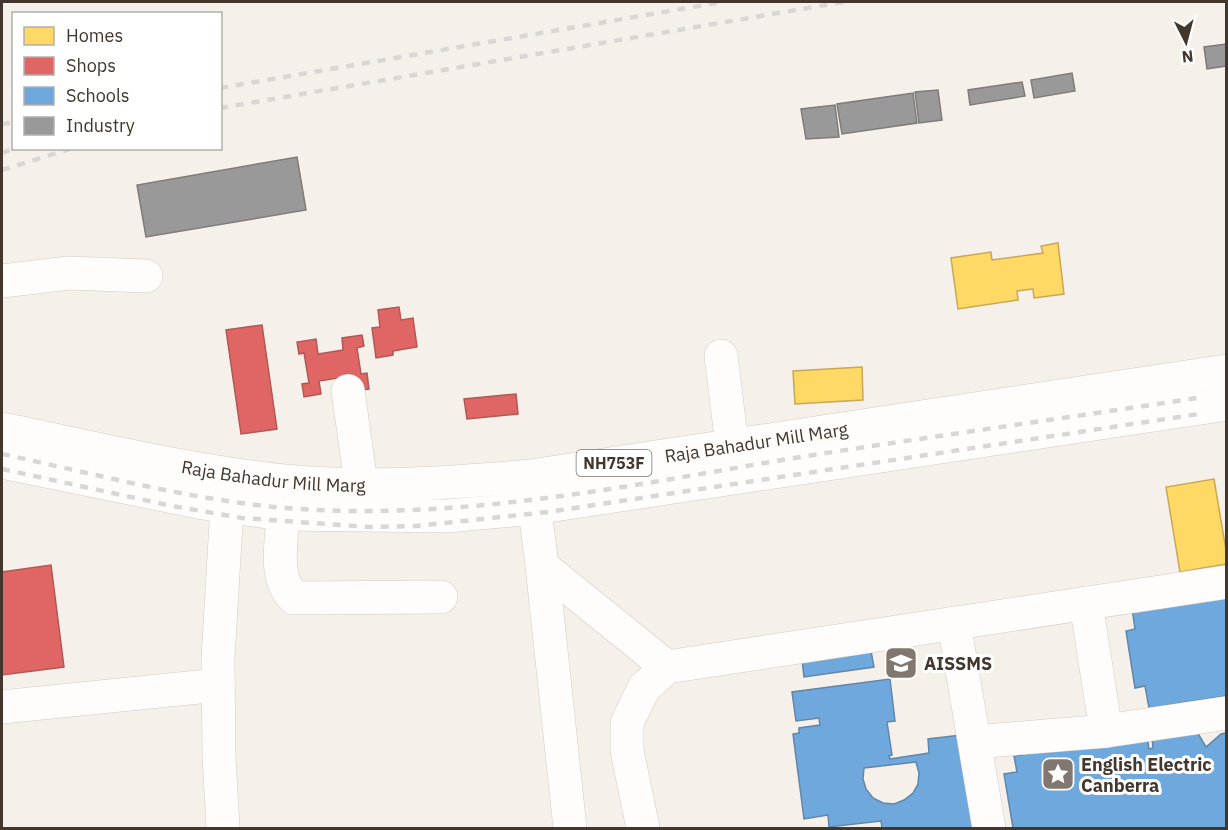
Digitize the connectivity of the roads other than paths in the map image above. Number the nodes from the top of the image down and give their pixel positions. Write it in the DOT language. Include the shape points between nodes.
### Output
graph roads {
  1 [pos="146,276"];
  2 [pos="2,281"];
  3 [pos="721,356"];
  4 [pos="1227,371"];
  5 [pos="1148,383"];
  6 [pos="348,391"];
  7 [pos="1227,404"];
  8 [pos="1152,415"];
  9 [pos="2,429"];
  10 [pos="732,445"];
  11 [pos="2,462"];
  12 [pos="531,476"];
  13 [pos="360,483"];
  14 [pos="226,506"];
  15 [pos="534,508"];
  16 [pos="283,514"];
  17 [pos="542,566"];
  18 [pos="1227,582"];
  19 [pos="441,597"];
  20 [pos="1086,603"];
  21 [pos="954,623"];
  22 [pos="667,667"];
  23 [pos="218,685"];
  24 [pos="2,706"];
  25 [pos="1227,713"];
  26 [pos="1106,731"];
  27 [pos="975,742"];
  28 [pos="223,828"];
  29 [pos="570,828"];
  30 [pos="643,828"];
  31 [pos="989,828"];
  1 -- 2 [label="main road" via="69,273"];
  3 -- 10 [label="main road"];
  4 -- 5 [label="main road, Raja Bahadur Mill Marg / NH753F"];
  5 -- 8 [label="main road"];
  5 -- 10 [label="main road, Raja Bahadur Mill Marg / NH753F"];
  6 -- 13 [label="main road"];
  7 -- 8 [label="main road, Raja Bahadur Mill Marg / NH753F"];
  8 -- 15 [label="main road, Raja Bahadur Mill Marg / NH753F"];
  9 -- 13 [label="main road, Raja Bahadur Mill Marg / NH753F" via="208,471 286,481"];
  10 -- 12 [label="main road, Raja Bahadur Mill Marg / NH753F"];
  11 -- 14 [label="main road, Raja Bahadur Mill Marg / NH753F"];
  12 -- 13 [label="main road, Raja Bahadur Mill Marg / NH753F" via="445,483"];
  12 -- 15 [label="main road"];
  14 -- 16 [label="main road, Raja Bahadur Mill Marg / NH753F"];
  14 -- 23 [label="main road"];
  15 -- 16 [label="main road, Raja Bahadur Mill Marg / NH753F" via="447,516"];
  15 -- 17 [label="main road"];
  16 -- 19 [label="main road" via="281,574 286,590 294,598"];
  17 -- 22 [label="main road"];
  17 -- 29 [label="main road"];
  18 -- 20 [label="main road"];
  20 -- 21 [label="main road"];
  20 -- 26 [label="main road"];
  21 -- 22 [label="main road"];
  21 -- 27 [label="main road"];
  22 -- 30 [label="main road" via="644,688 627,723 627,751"];
  23 -- 24 [label="main road"];
  23 -- 28 [label="main road"];
  25 -- 26 [label="main road"];
  26 -- 27 [label="main road"];
  27 -- 31 [label="main road"];
}
